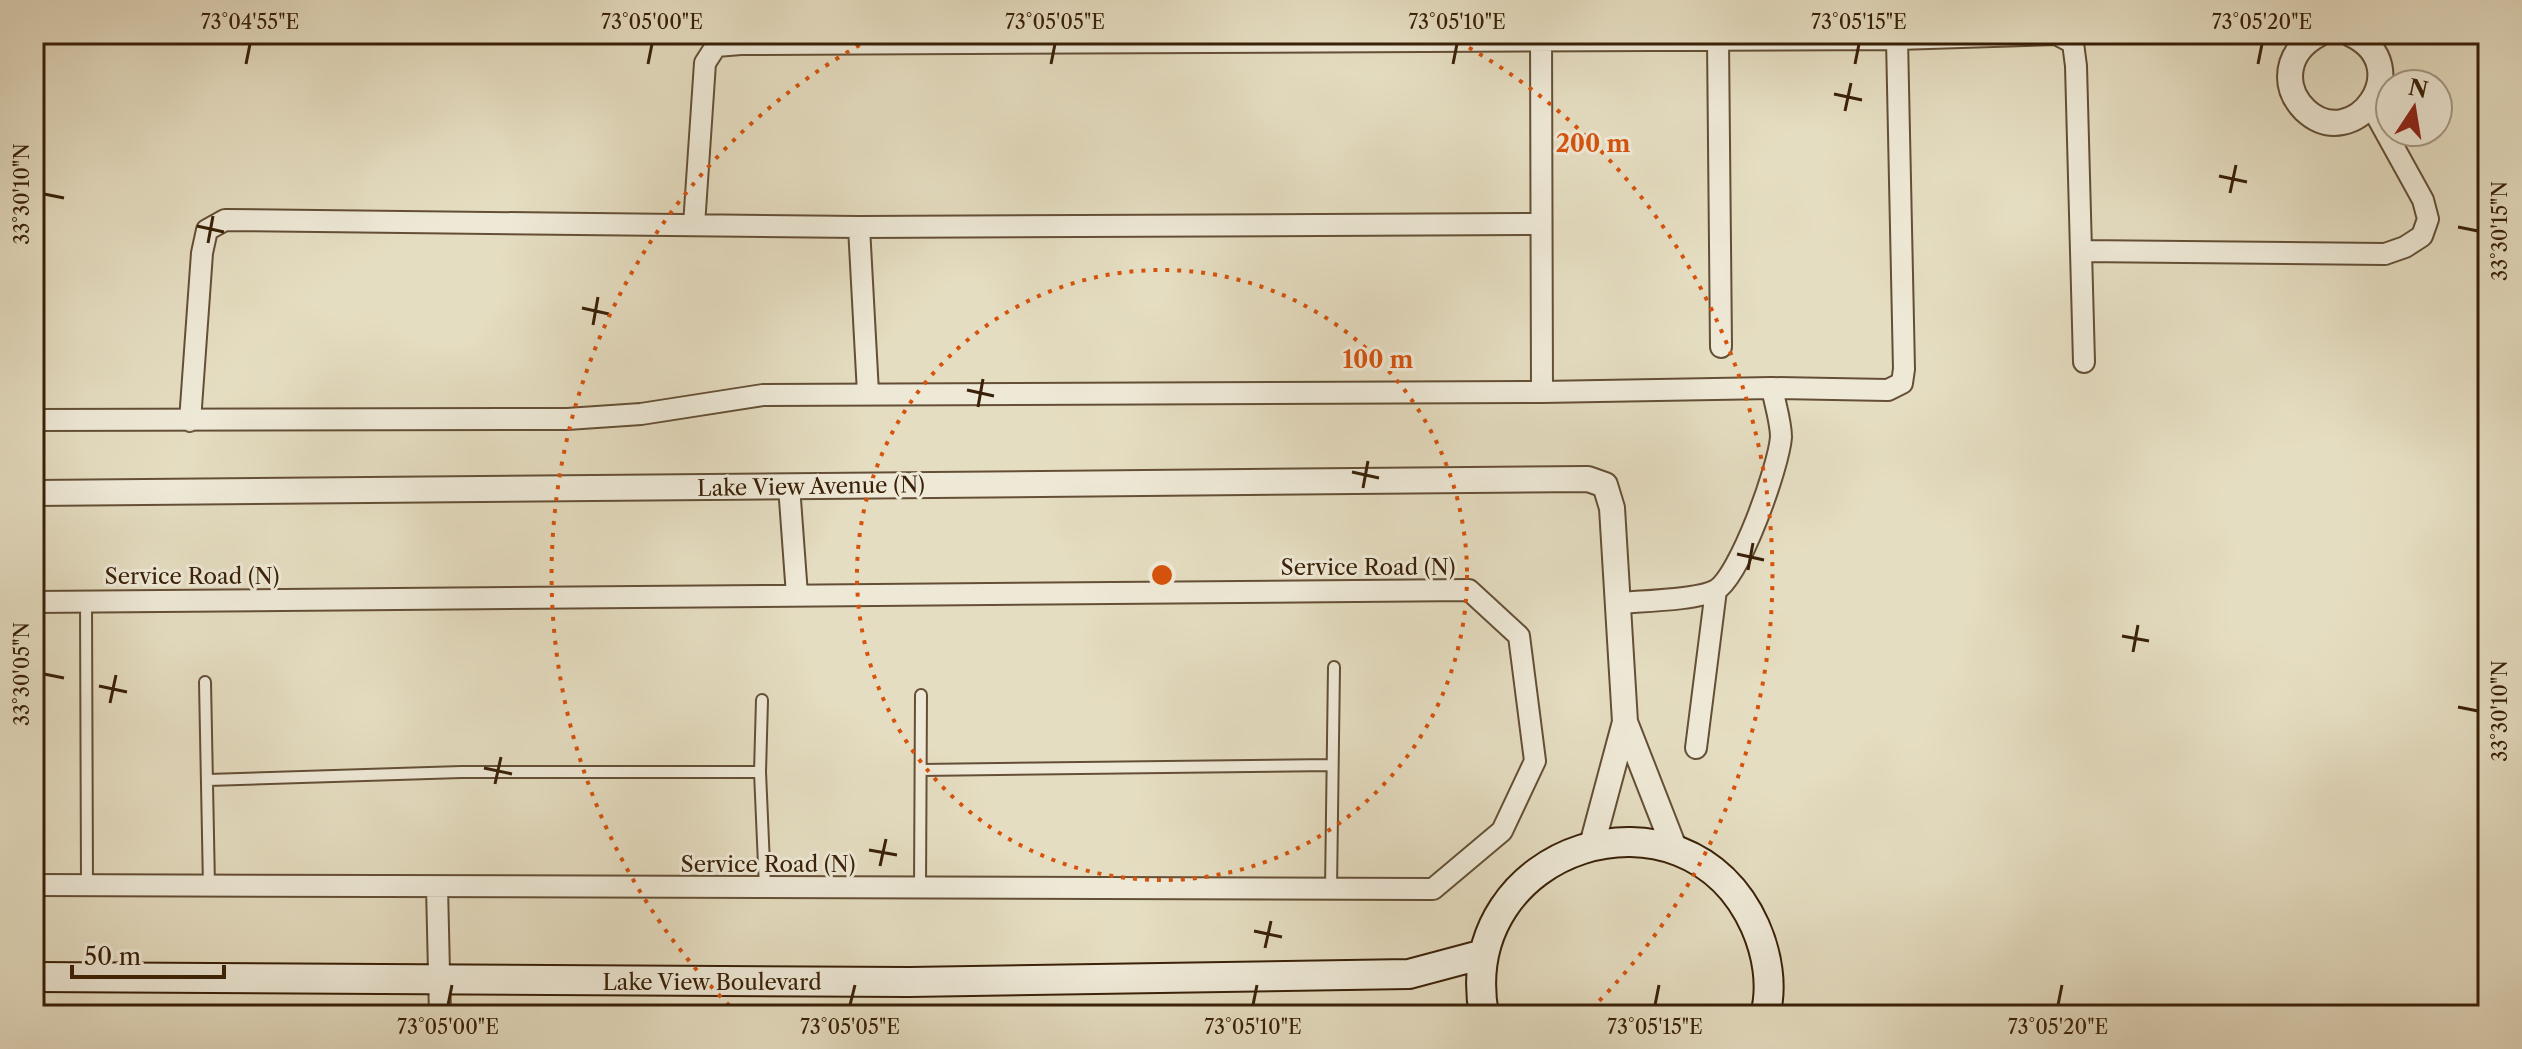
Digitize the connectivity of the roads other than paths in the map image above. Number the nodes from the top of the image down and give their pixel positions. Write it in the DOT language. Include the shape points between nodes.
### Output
graph roads {
  1 [pos="2056,34"];
  2 [pos="2351,34"];
  3 [pos="2305,36"];
  4 [pos="1541,38"];
  5 [pos="1897,39"];
  6 [pos="1718,40"];
  7 [pos="2371,106"];
  8 [pos="1541,224"];
  9 [pos="694,225"];
  10 [pos="859,227"];
  11 [pos="2081,251"];
  12 [pos="1721,347"];
  13 [pos="2084,362"];
  14 [pos="1772,388"];
  15 [pos="1542,392"];
  16 [pos="868,393"];
  17 [pos="34,420"];
  18 [pos="190,421"];
  19 [pos="789,486"];
  20 [pos="34,493"];
  21 [pos="1716,590"];
  22 [pos="797,595"];
  23 [pos="86,601"];
  24 [pos="34,602"];
  25 [pos="1618,603"];
  26 [pos="1334,667"];
  27 [pos="205,682"];
  28 [pos="921,695"];
  29 [pos="762,700"];
  30 [pos="1625,722"];
  31 [pos="1696,748"];
  32 [pos="1332,765"];
  33 [pos="921,770"];
  34 [pos="760,772"];
  35 [pos="208,780"];
  36 [pos="1592,845"];
  37 [pos="1675,850"];
  38 [pos="34,885"];
  39 [pos="87,886"];
  40 [pos="209,886"];
  41 [pos="437,887"];
  42 [pos="765,888"];
  43 [pos="920,888"];
  44 [pos="1331,889"];
  45 [pos="1484,954"];
  46 [pos="34,977"];
  47 [pos="439,980"];
  48 [pos="440,1015"];
  49 [pos="1484,1015"];
  50 [pos="1765,1015"];
  1 -- 5 [label="street"];
  1 -- 11 [label="street" via="2073,43 2076,66"];
  2 -- 7 [label="street" via="2368,44 2377,58 2379,91"];
  3 -- 7 [label="street" via="2290,77 2292,91 2308,113 2334,122"];
  4 -- 6 [label="street"];
  4 -- 8 [label="street"];
  4 -- 9 [label="street" via="716,46 705,63"];
  5 -- 6 [label="street"];
  5 -- 14 [label="street" via="1902,383 1888,390"];
  6 -- 12 [label="street"];
  7 -- 11 [label="street" via="2423,200 2428,219 2422,236 2405,247 2385,254"];
  8 -- 10 [label="street"];
  8 -- 15 [label="street"];
  9 -- 10 [label="street"];
  9 -- 18 [label="street" via="225,220 207,230 202,253"];
  10 -- 16 [label="street"];
  11 -- 13 [label="street"];
  14 -- 15 [label="street"];
  14 -- 21 [label="street" via="1781,436 1773,477 1734,571"];
  15 -- 16 [label="street"];
  16 -- 18 [label="street" via="763,395 641,414 567,419"];
  17 -- 18 [label="street"];
  19 -- 20 [label="street, Lake View Avenue (N)"];
  19 -- 22 [label="street"];
  19 -- 25 [label="street, Lake View Avenue (N)" via="1588,479 1605,485 1612,508"];
  21 -- 25 [label="street"];
  21 -- 31 [label="street"];
  22 -- 23 [label="street, Service Road (N)"];
  22 -- 44 [label="street, Service Road (N)" via="1469,590 1519,636 1535,761 1502,831 1433,889"];
  23 -- 24 [label="street, Service Road (N)"];
  23 -- 39 [label="lane"];
  25 -- 30 [label="street"];
  26 -- 32 [label="lane"];
  27 -- 35 [label="lane"];
  28 -- 33 [label="lane"];
  29 -- 34 [label="lane"];
  30 -- 36 [label="street"];
  30 -- 37 [label="street"];
  32 -- 33 [label="lane"];
  32 -- 44 [label="lane"];
  33 -- 43 [label="lane"];
  34 -- 35 [label="lane" via="461,772"];
  34 -- 42 [label="lane"];
  35 -- 40 [label="lane"];
  36 -- 37 [label="main road" via="1620,841"];
  36 -- 45 [label="main road" via="1555,860 1522,884 1505,905"];
  37 -- 50 [label="main road" via="1704,865 1749,912 1769,974"];
  38 -- 39 [label="street, Service Road (N)"];
  39 -- 40 [label="street, Service Road (N)"];
  40 -- 41 [label="street, Service Road (N)"];
  41 -- 42 [label="street, Service Road (N)"];
  41 -- 47 [label="street"];
  42 -- 43 [label="street, Service Road (N)"];
  43 -- 44 [label="street, Service Road (N)"];
  45 -- 47 [label="main road, Lake View Boulevard" via="1409,974 909,982"];
  45 -- 49 [label="main road"];
  46 -- 47 [label="main road, Lake View Boulevard"];
  47 -- 48 [label="street"];
}
